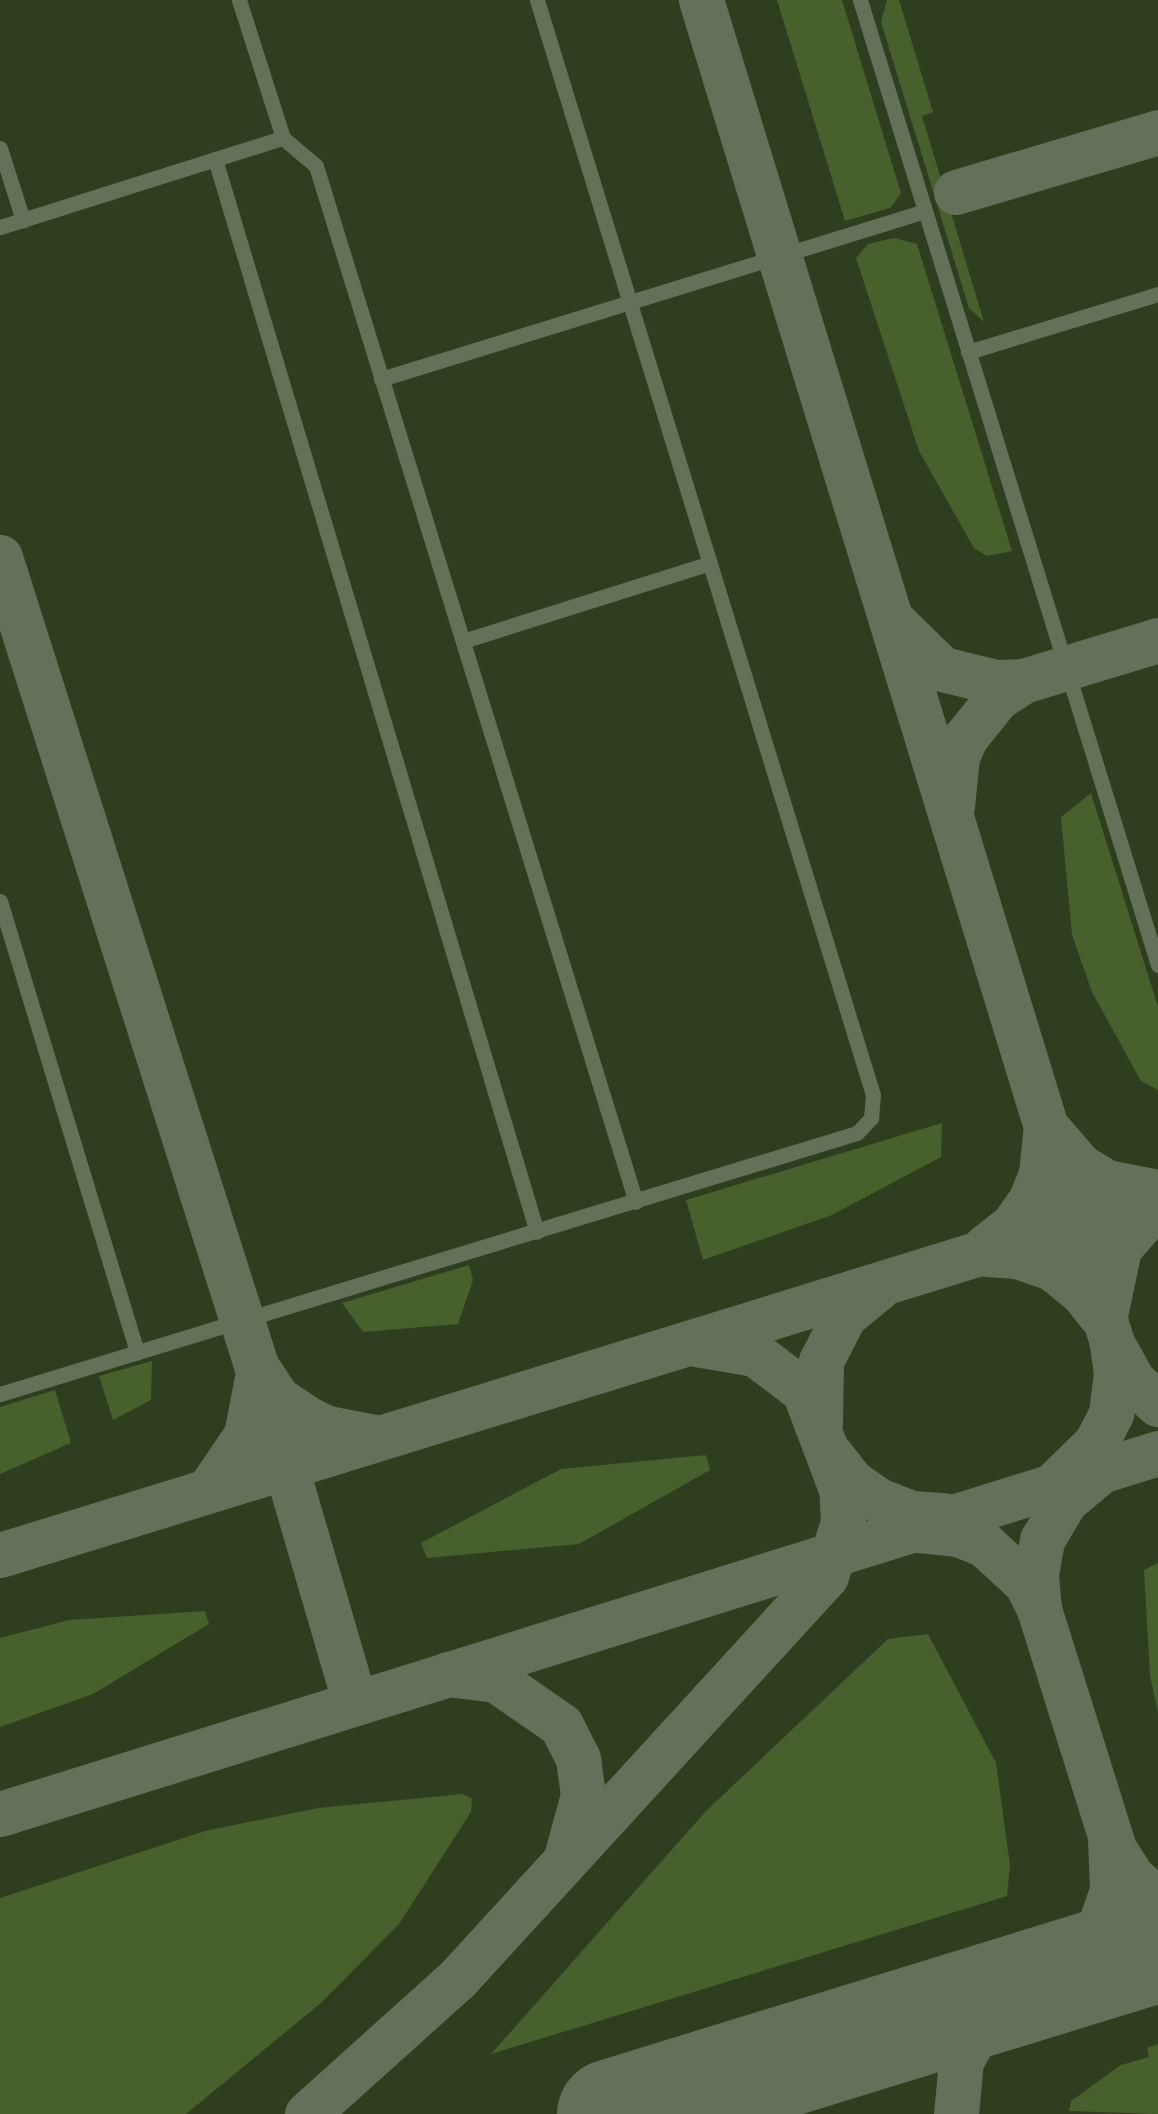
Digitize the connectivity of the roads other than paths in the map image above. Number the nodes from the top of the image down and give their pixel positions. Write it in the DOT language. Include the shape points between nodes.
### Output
graph roads {
  1 [pos="239,0"];
  2 [pos="537,0"];
  3 [pos="860,0"];
  4 [pos="283,138"];
  5 [pos="0,148"];
  6 [pos="215,159"];
  7 [pos="925,212"];
  8 [pos="23,220"];
  9 [pos="0,227"];
  10 [pos="1158,294"];
  11 [pos="629,301"];
  12 [pos="968,352"];
  13 [pos="381,379"];
  14 [pos="710,563"];
  15 [pos="463,641"];
  16 [pos="0,901"];
  17 [pos="1158,966"];
  18 [pos="636,1202"];
  19 [pos="537,1232"];
  20 [pos="137,1353"];
  21 [pos="0,1394"];
  1 -- 4 [label="lane"];
  2 -- 11 [label="lane"];
  3 -- 7 [label="lane"];
  4 -- 6 [label="lane"];
  4 -- 13 [label="lane" via="316,166"];
  5 -- 8 [label="lane"];
  6 -- 8 [label="lane"];
  6 -- 19 [label="lane"];
  7 -- 11 [label="lane"];
  7 -- 12 [label="lane"];
  8 -- 9 [label="lane"];
  10 -- 12 [label="lane"];
  11 -- 13 [label="lane"];
  11 -- 14 [label="lane"];
  12 -- 17 [label="lane"];
  13 -- 15 [label="lane"];
  14 -- 15 [label="lane"];
  14 -- 18 [label="lane" via="873,1095 871,1118 857,1133"];
  15 -- 18 [label="lane"];
  16 -- 20 [label="lane"];
  18 -- 19 [label="lane"];
  19 -- 20 [label="lane"];
  20 -- 21 [label="lane"];
}
